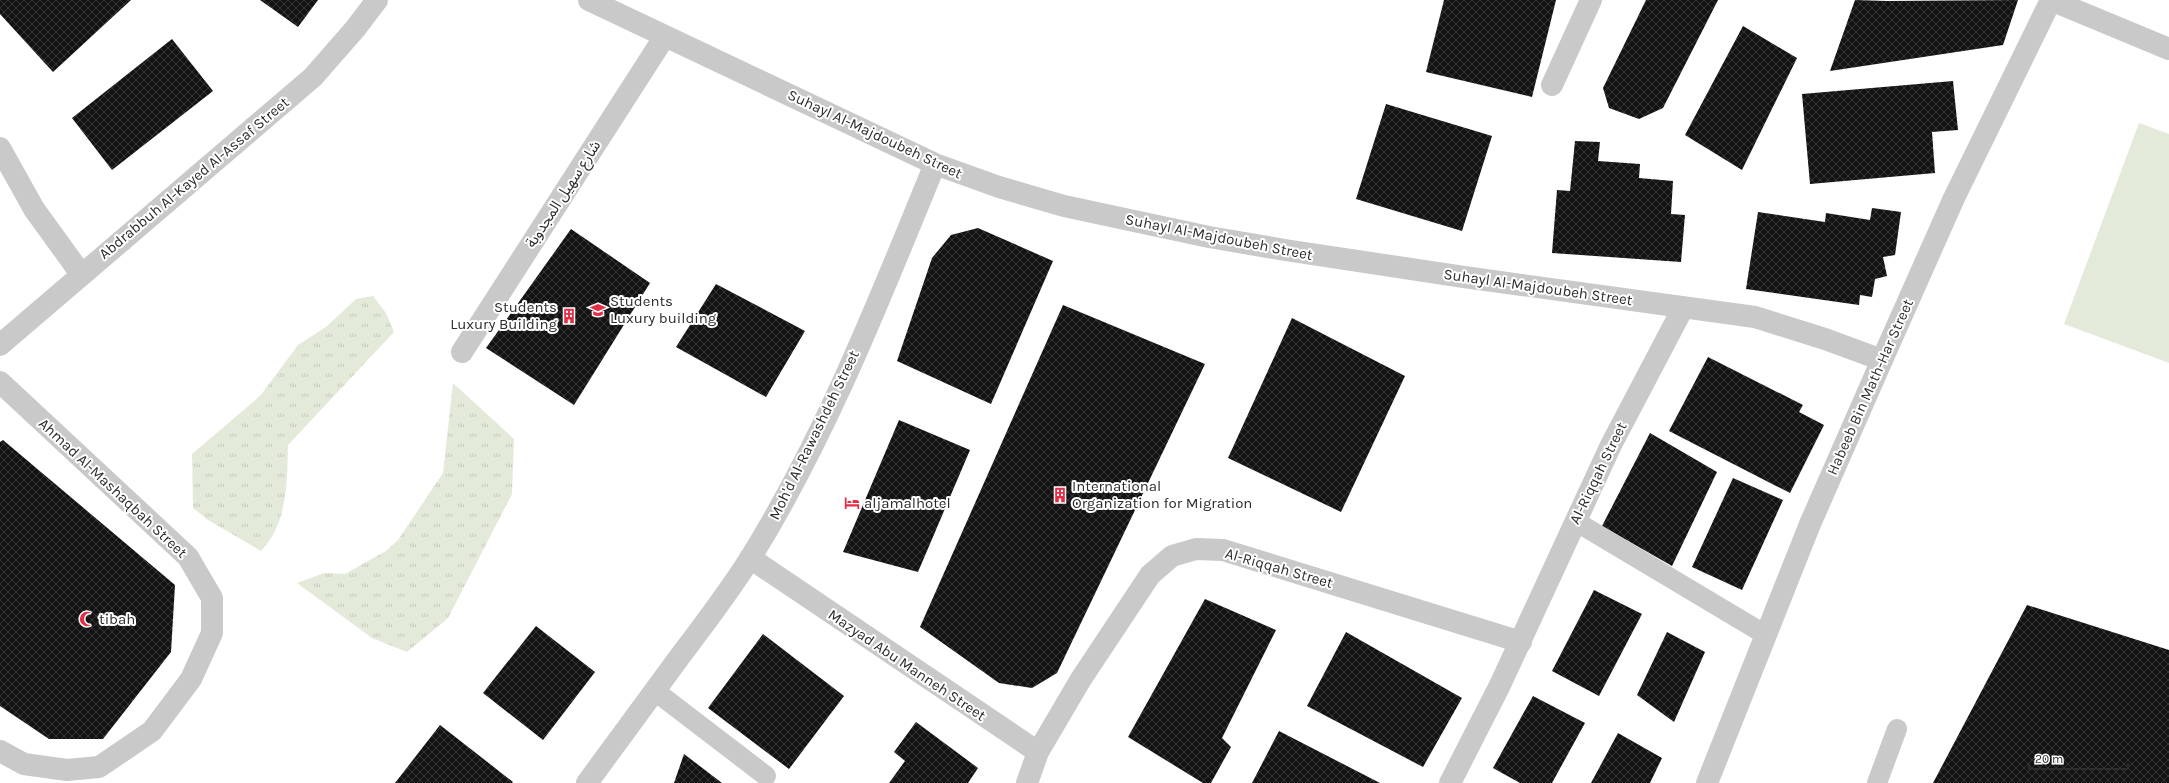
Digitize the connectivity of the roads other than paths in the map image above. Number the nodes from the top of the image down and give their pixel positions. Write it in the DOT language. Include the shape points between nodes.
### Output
graph roads {
  1 [pos="377,0"];
  2 [pos="588,0"];
  3 [pos="1591,0"];
  4 [pos="2051,0"];
  5 [pos="665,36"];
  6 [pos="2169,49"];
  7 [pos="1552,85"];
  8 [pos="0,148"];
  9 [pos="935,164"];
  10 [pos="81,274"];
  11 [pos="1683,308"];
  12 [pos="0,345"];
  13 [pos="462,352"];
  14 [pos="1882,360"];
  15 [pos="0,382"];
  16 [pos="1575,521"];
  17 [pos="750,558"];
  18 [pos="1766,635"];
  19 [pos="1521,642"];
  20 [pos="655,691"];
  21 [pos="1897,729"];
  22 [pos="0,751"];
  23 [pos="1038,752"];
  24 [pos="766,776"];
  25 [pos="586,783"];
  26 [pos="1027,783"];
  27 [pos="1450,783"];
  28 [pos="1707,783"];
  29 [pos="1876,783"];
  1 -- 10 [label="street, Abdrabbuh Al-Kayed Al-Assaf Street" via="313,77 204,173"];
  2 -- 5 [label="street, Suhayl Al-Majdoubeh Street"];
  3 -- 7 [label="street"];
  4 -- 6 [label="street"];
  4 -- 14 [label="street, Habeeb Bin Math-Har Street" via="1954,198"];
  5 -- 9 [label="street, Suhayl Al-Majdoubeh Street"];
  5 -- 13 [label="street, شارع سهيل المجدوبة"];
  8 -- 10 [label="street" via="34,209"];
  9 -- 11 [label="street, Suhayl Al-Majdoubeh Street" via="999,187 1064,206 1209,237 1464,278"];
  9 -- 17 [label="street, Moh'd Al-Rawashdeh Street" via="886,283 804,463"];
  10 -- 12 [label="street, Abdrabbuh Al-Kayed Al-Assaf Street"];
  11 -- 14 [label="street, Suhayl Al-Majdoubeh Street" via="1755,317"];
  11 -- 16 [label="street, Al-Riqqah Street" via="1611,445"];
  14 -- 18 [label="street, Habeeb Bin Math-Har Street" via="1810,524"];
  15 -- 22 [label="street, Ahmad Al-Mashaqbah Street" via="188,557 212,598 212,633 191,679 152,731 99,767 67,770 24,764"];
  16 -- 18 [label="lane"];
  16 -- 19 [label="street, Al-Riqqah Street"];
  17 -- 20 [label="street, Moh'd Al-Rawashdeh Street"];
  17 -- 23 [label="street, Mazyad Abu Manneh Street"];
  18 -- 28 [label="street, Habeeb Bin Math-Har Street"];
  19 -- 23 [label="street, Al-Riqqah Street" via="1223,550 1196,549 1172,556 1150,575 1081,679"];
  19 -- 27 [label="street, Al-Riqqah Street"];
  20 -- 24 [label="lane"];
  20 -- 25 [label="street, Moh'd Al-Rawashdeh Street"];
  21 -- 29 [label="lane"];
  23 -- 26 [label="street"];
}
